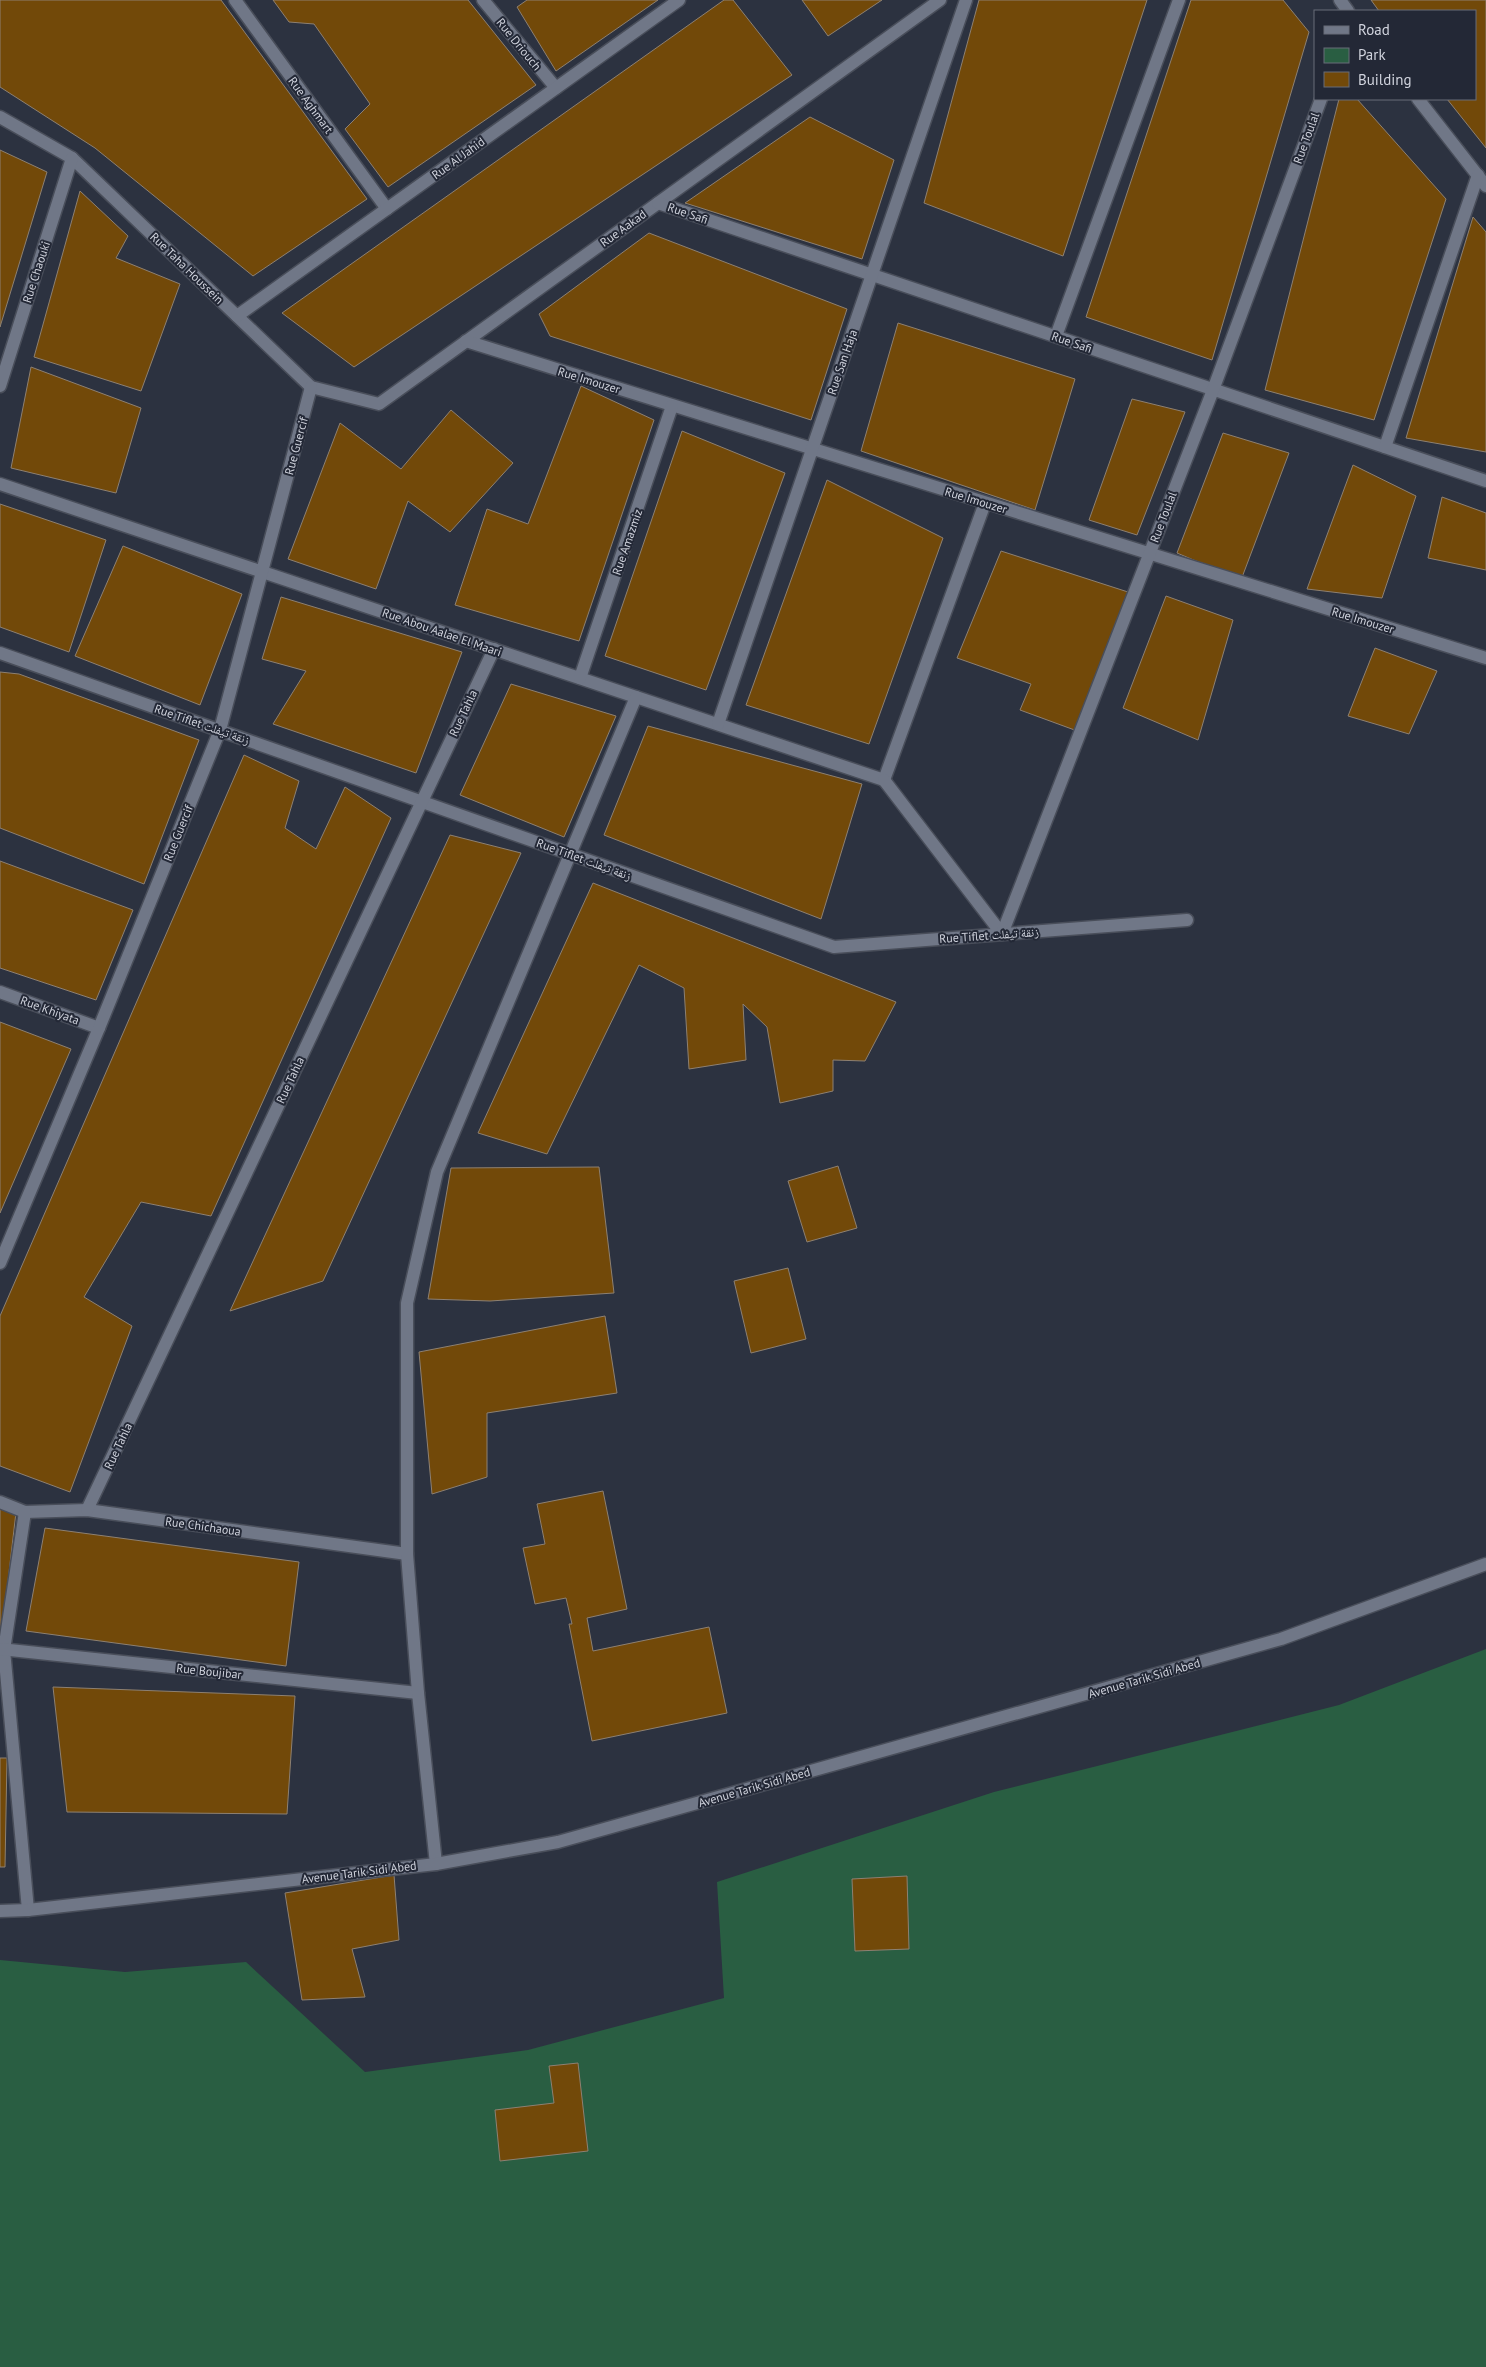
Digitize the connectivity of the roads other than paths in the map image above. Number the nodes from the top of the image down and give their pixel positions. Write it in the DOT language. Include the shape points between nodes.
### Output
graph roads {
  1 [pos="235,0"];
  2 [pos="679,0"];
  3 [pos="940,0"];
  4 [pos="966,0"];
  5 [pos="1179,0"];
  6 [pos="485,1"];
  7 [pos="556,88"];
  8 [pos="1321,100"];
  9 [pos="1419,100"];
  10 [pos="0,117"];
  11 [pos="72,158"];
  12 [pos="1478,175"];
  13 [pos="1486,186"];
  14 [pos="658,203"];
  15 [pos="387,209"];
  16 [pos="872,275"];
  17 [pos="237,316"];
  18 [pos="1056,336"];
  19 [pos="466,342"];
  20 [pos="0,386"];
  21 [pos="311,387"];
  22 [pos="1213,390"];
  23 [pos="379,404"];
  24 [pos="672,406"];
  25 [pos="1385,447"];
  26 [pos="812,449"];
  27 [pos="1486,481"];
  28 [pos="0,484"];
  29 [pos="985,503"];
  30 [pos="1149,554"];
  31 [pos="262,571"];
  32 [pos="494,649"];
  33 [pos="0,653"];
  34 [pos="1486,658"];
  35 [pos="580,678"];
  36 [pos="636,697"];
  37 [pos="718,724"];
  38 [pos="220,730"];
  39 [pos="884,780"];
  40 [pos="422,801"];
  41 [pos="569,854"];
  42 [pos="1187,920"];
  43 [pos="1002,934"];
  44 [pos="0,992"];
  45 [pos="99,1028"];
  46 [pos="0,1263"];
  47 [pos="0,1502"];
  48 [pos="87,1510"];
  49 [pos="24,1512"];
  50 [pos="407,1554"];
  51 [pos="1486,1564"];
  52 [pos="2,1649"];
  53 [pos="418,1694"];
  54 [pos="436,1864"];
  55 [pos="0,1910"];
  56 [pos="28,1910"];
  1 -- 15 [label="street, Rue Aghmart"];
  2 -- 7 [label="street, Rue Al Jahid"];
  3 -- 14 [label="street, Rue Aakad"];
  4 -- 16 [label="street, Rue San Haja"];
  5 -- 18 [label="street"];
  6 -- 7 [label="street, Rue Driouch"];
  7 -- 15 [label="street, Rue Al Jahid"];
  8 -- 22 [label="street, Rue Toulal"];
  9 -- 12 [label="street"];
  10 -- 11 [label="street, Rue Taha Houssein"];
  11 -- 17 [label="street, Rue Taha Houssein"];
  11 -- 20 [label="street, Rue Chaouki"];
  12 -- 13 [label="street"];
  12 -- 25 [label="street"];
  14 -- 16 [label="street, Rue Safi"];
  14 -- 19 [label="street, Rue Aakad"];
  15 -- 17 [label="street, Rue Al Jahid"];
  16 -- 18 [label="street, Rue Safi"];
  16 -- 26 [label="street, Rue San Haja"];
  17 -- 21 [label="street, Rue Taha Houssein"];
  18 -- 22 [label="street, Rue Safi"];
  19 -- 23 [label="street, Rue Aakad"];
  19 -- 24 [label="street, Rue Imouzer"];
  21 -- 23 [label="street, Rue Taha Houssein"];
  21 -- 31 [label="street, Rue Guercif"];
  22 -- 25 [label="street, Rue Safi"];
  22 -- 30 [label="street, Rue Toulal"];
  24 -- 26 [label="street, Rue Imouzer"];
  24 -- 35 [label="street, Rue Amazmiz"];
  25 -- 27 [label="street, Rue Safi"];
  26 -- 29 [label="street, Rue Imouzer"];
  26 -- 37 [label="street, Rue San Haja"];
  28 -- 31 [label="street, Rue Abou Aalae El Maari"];
  29 -- 30 [label="street, Rue Imouzer"];
  29 -- 39 [label="street"];
  30 -- 34 [label="street, Rue Imouzer"];
  30 -- 43 [label="street, Rue Toulal"];
  31 -- 32 [label="street, Rue Abou Aalae El Maari"];
  31 -- 38 [label="street, Rue Guercif"];
  32 -- 35 [label="street, Rue Abou Aalae El Maari"];
  32 -- 40 [label="street, Rue Tahla"];
  33 -- 38 [label="street, Rue Tiflet زنقة تيفلت"];
  35 -- 36 [label="street, Rue Abou Aalae El Maari"];
  36 -- 37 [label="street, Rue Abou Aalae El Maari"];
  36 -- 41 [label="street"];
  37 -- 39 [label="street, Rue Abou Aalae El Maari"];
  38 -- 40 [label="street, Rue Tiflet زنقة تيفلت"];
  38 -- 45 [label="street, Rue Guercif"];
  39 -- 43 [label="street"];
  40 -- 41 [label="street, Rue Tiflet زنقة تيفلت"];
  40 -- 48 [label="street, Rue Tahla"];
  41 -- 43 [label="street, Rue Tiflet زنقة تيفلت" via="834,947"];
  41 -- 50 [label="street" via="437,1172 407,1303"];
  42 -- 43 [label="street, Rue Tiflet زنقة تيفلت"];
  44 -- 45 [label="street, Rue Khiyata"];
  45 -- 46 [label="street, Rue Guercif"];
  47 -- 49 [label="street, Rue Chichaoua"];
  48 -- 49 [label="street, Rue Chichaoua"];
  48 -- 50 [label="street, Rue Chichaoua"];
  49 -- 52 [label="street"];
  50 -- 53 [label="street"];
  51 -- 54 [label="street, Avenue Tarik Sidi Abed" via="1272,1642 558,1842"];
  52 -- 53 [label="street, Rue Boujibar"];
  52 -- 56 [label="street"];
  53 -- 54 [label="street"];
  54 -- 56 [label="street, Avenue Tarik Sidi Abed"];
  55 -- 56 [label="street, Avenue Tarik Sidi Abed"];
}
